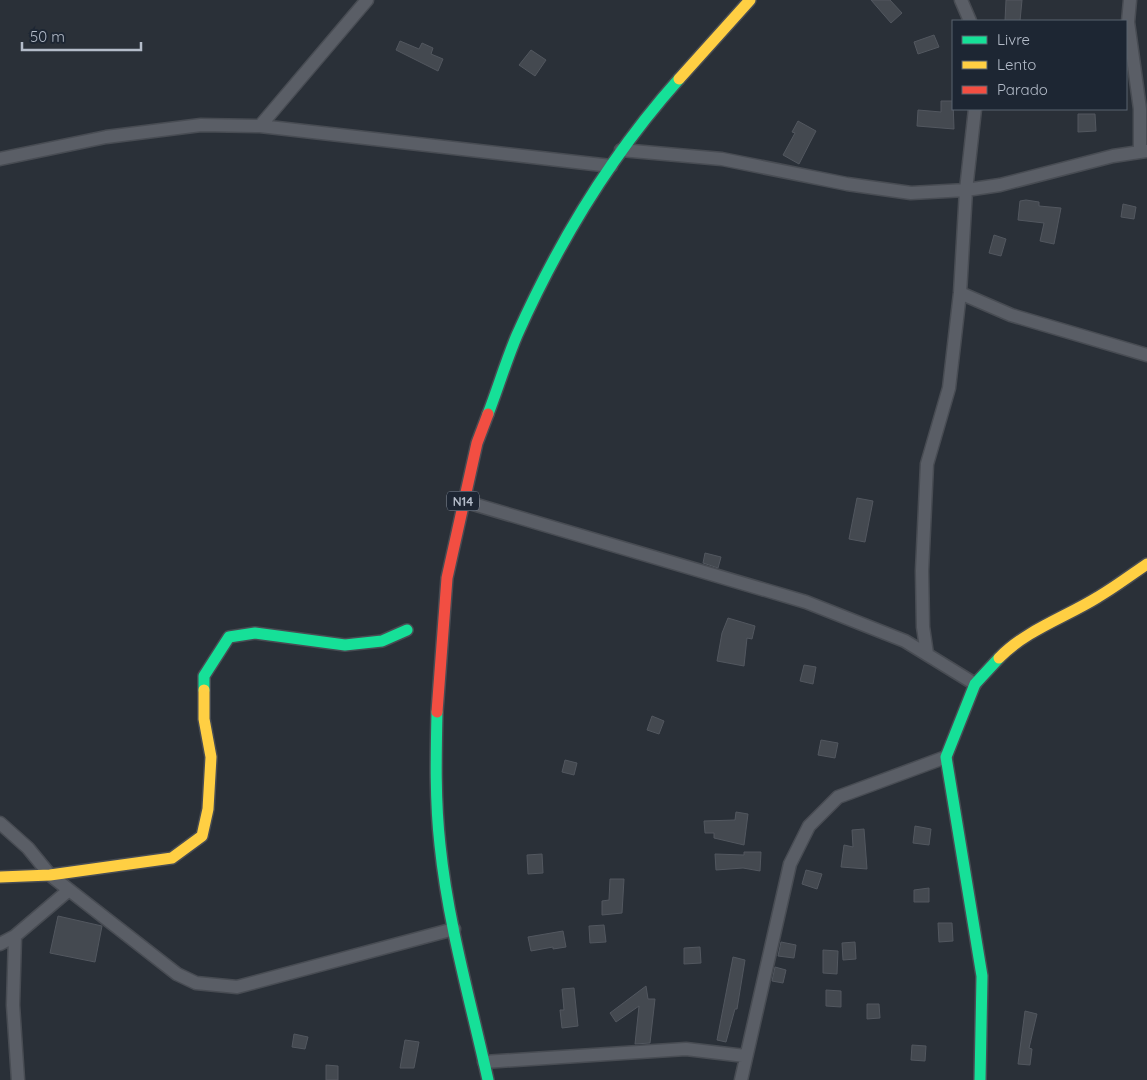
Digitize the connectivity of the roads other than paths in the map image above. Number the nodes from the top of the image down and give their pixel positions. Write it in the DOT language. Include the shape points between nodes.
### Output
graph roads {
  1 [pos="367,0"];
  2 [pos="750,0"];
  3 [pos="961,0"];
  4 [pos="1130,0"];
  5 [pos="970,20"];
  6 [pos="975,110"];
  7 [pos="260,126"];
  8 [pos="621,150"];
  9 [pos="1144,152"];
  10 [pos="0,159"];
  11 [pos="611,166"];
  12 [pos="966,190"];
  13 [pos="960,293"];
  14 [pos="1147,355"];
  15 [pos="463,501"];
  16 [pos="1147,564"];
  17 [pos="407,630"];
  18 [pos="927,654"];
  19 [pos="974,684"];
  20 [pos="946,757"];
  21 [pos="0,823"];
  22 [pos="50,875"];
  23 [pos="0,877"];
  24 [pos="69,890"];
  25 [pos="454,929"];
  26 [pos="15,936"];
  27 [pos="0,944"];
  28 [pos="745,1056"];
  29 [pos="484,1062"];
  30 [pos="18,1080"];
  31 [pos="488,1080"];
  32 [pos="741,1080"];
  33 [pos="980,1080"];
  1 -- 7 [label="street"];
  2 -- 8 [label="street, N14" via="663,97"];
  3 -- 5 [label="street"];
  4 -- 9 [label="street" via="1128,22"];
  6 -- 12 [label="street"];
  7 -- 10 [label="street" via="201,125 106,137"];
  7 -- 11 [label="street"];
  8 -- 11 [label="street, N14"];
  8 -- 12 [label="street" via="722,159 838,183 911,193"];
  9 -- 12 [label="street" via="1113,156 1000,185"];
  11 -- 15 [label="street, N14" via="556,255 516,336 477,443"];
  12 -- 13 [label="street"];
  13 -- 14 [label="street" via="1011,315"];
  13 -- 18 [label="street" via="949,388 927,464 922,571"];
  15 -- 18 [label="street" via="806,602 905,641"];
  15 -- 25 [label="street, N14" via="447,578 435,782 440,847"];
  16 -- 19 [label="street" via="1098,597 1008,649"];
  17 -- 22 [label="street" via="382,641 345,645 255,633 229,637 204,676 204,719 211,757 208,809 202,836 172,858"];
  18 -- 19 [label="street"];
  19 -- 20 [label="street"];
  20 -- 28 [label="street" via="838,797 809,826 790,864"];
  20 -- 33 [label="street" via="982,976"];
  21 -- 22 [label="street" via="28,848"];
  22 -- 23 [label="street"];
  22 -- 24 [label="street"];
  24 -- 25 [label="street" via="177,974 196,984 214,987 237,987"];
  24 -- 26 [label="street"];
  25 -- 29 [label="street, N14"];
  26 -- 27 [label="street"];
  26 -- 30 [label="street" via="13,1005"];
  28 -- 29 [label="street" via="686,1049"];
  28 -- 32 [label="street"];
  29 -- 31 [label="street, N14"];
}
